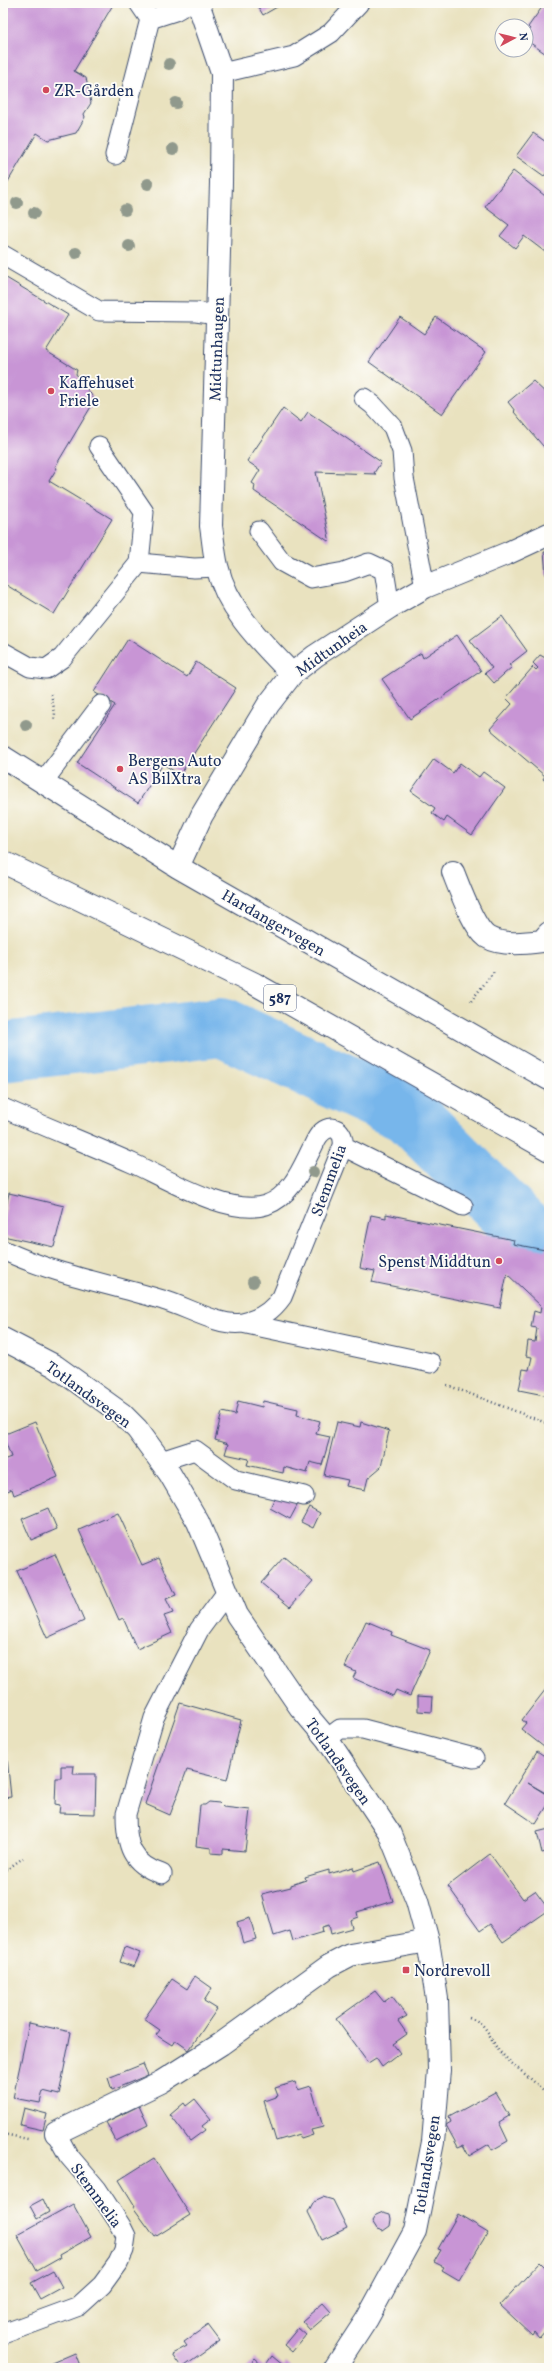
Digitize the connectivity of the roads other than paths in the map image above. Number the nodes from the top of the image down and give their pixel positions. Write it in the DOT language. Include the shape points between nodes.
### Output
graph roads {
  1 [pos="139,3"];
  2 [pos="189,3"];
  3 [pos="198,3"];
  4 [pos="359,3"];
  5 [pos="150,19"];
  6 [pos="222,73"];
  7 [pos="115,155"];
  8 [pos="3,255"];
  9 [pos="217,315"];
  10 [pos="364,398"];
  11 [pos="99,446"];
  12 [pos="259,530"];
  13 [pos="549,534"];
  14 [pos="139,563"];
  15 [pos="217,567"];
  16 [pos="425,586"];
  17 [pos="390,607"];
  18 [pos="3,652"];
  19 [pos="292,674"];
  20 [pos="101,705"];
  21 [pos="3,757"];
  22 [pos="43,782"];
  23 [pos="3,862"];
  24 [pos="178,867"];
  25 [pos="453,872"];
  26 [pos="549,933"];
  27 [pos="549,1079"];
  28 [pos="3,1108"];
  29 [pos="343,1146"];
  30 [pos="549,1150"];
  31 [pos="463,1206"];
  32 [pos="3,1250"];
  33 [pos="242,1323"];
  34 [pos="3,1339"];
  35 [pos="431,1363"];
  36 [pos="160,1461"];
  37 [pos="304,1496"];
  38 [pos="227,1592"];
  39 [pos="327,1739"];
  40 [pos="474,1758"];
  41 [pos="162,1874"];
  42 [pos="428,1941"];
  43 [pos="56,2133"];
  44 [pos="3,2334"];
  45 [pos="335,2368"];
  1 -- 5 [label="lane"];
  2 -- 5 [label="lane" via="176,11"];
  3 -- 6 [label="main road, Midtunhaugen"];
  4 -- 6 [label="lane" via="331,33 294,56"];
  5 -- 7 [label="lane"];
  6 -- 9 [label="main road, Midtunhaugen"];
  8 -- 9 [label="lane" via="99,311 196,312"];
  9 -- 15 [label="main road, Midtunhaugen" via="211,526"];
  10 -- 16 [label="lane" via="393,427 402,451 404,478"];
  11 -- 14 [label="lane" via="144,512"];
  12 -- 17 [label="lane" via="282,562 311,578 344,572 369,563 384,570"];
  13 -- 16 [label="main road, Midtunheia"];
  14 -- 15 [label="lane" via="194,568"];
  14 -- 18 [label="lane" via="62,658 46,669 30,667"];
  15 -- 19 [label="main road, Midtunhaugen" via="244,623"];
  16 -- 17 [label="main road, Midtunheia"];
  17 -- 19 [label="main road, Midtunheia"];
  19 -- 24 [label="main road, Midtunheia" via="268,705 202,815"];
  20 -- 22 [label="lane"];
  21 -- 22 [label="main road, Hardangervegen"];
  22 -- 24 [label="main road, Hardangervegen"];
  23 -- 30 [label="main road, 587" via="255,984"];
  24 -- 27 [label="main road, Hardangervegen"];
  25 -- 26 [label="main road" via="466,907 487,936 514,944 542,941"];
  28 -- 29 [label="lane, Stemmelia" via="132,1163 190,1191 242,1206 266,1205 279,1198 295,1181 319,1134 327,1128 334,1127 339,1130 344,1138"];
  29 -- 31 [label="lane"];
  29 -- 33 [label="lane, Stemmelia" via="282,1297 273,1309"];
  32 -- 33 [label="lane, Stemmelia" via="227,1322"];
  33 -- 35 [label="lane"];
  34 -- 36 [label="main road, Totlandsvegen" via="55,1366 122,1414 137,1429"];
  36 -- 37 [label="lane" via="195,1450 236,1480"];
  36 -- 38 [label="main road, Totlandsvegen" via="198,1522"];
  38 -- 39 [label="main road, Totlandsvegen" via="238,1615 300,1707"];
  38 -- 41 [label="lane" via="199,1630 154,1718 126,1814 126,1830 131,1850 138,1862 146,1869"];
  39 -- 40 [label="lane" via="340,1729 363,1729"];
  39 -- 42 [label="main road, Totlandsvegen" via="388,1832 417,1901"];
  42 -- 43 [label="main road" via="350,1955 328,1966 221,2044 162,2082"];
  42 -- 45 [label="main road, Totlandsvegen" via="437,1999 439,2070 433,2142 415,2231 367,2319"];
  43 -- 44 [label="lane, Stemmelia" via="68,2155 97,2189 121,2226 126,2236 124,2250 102,2285 79,2306"];
}
